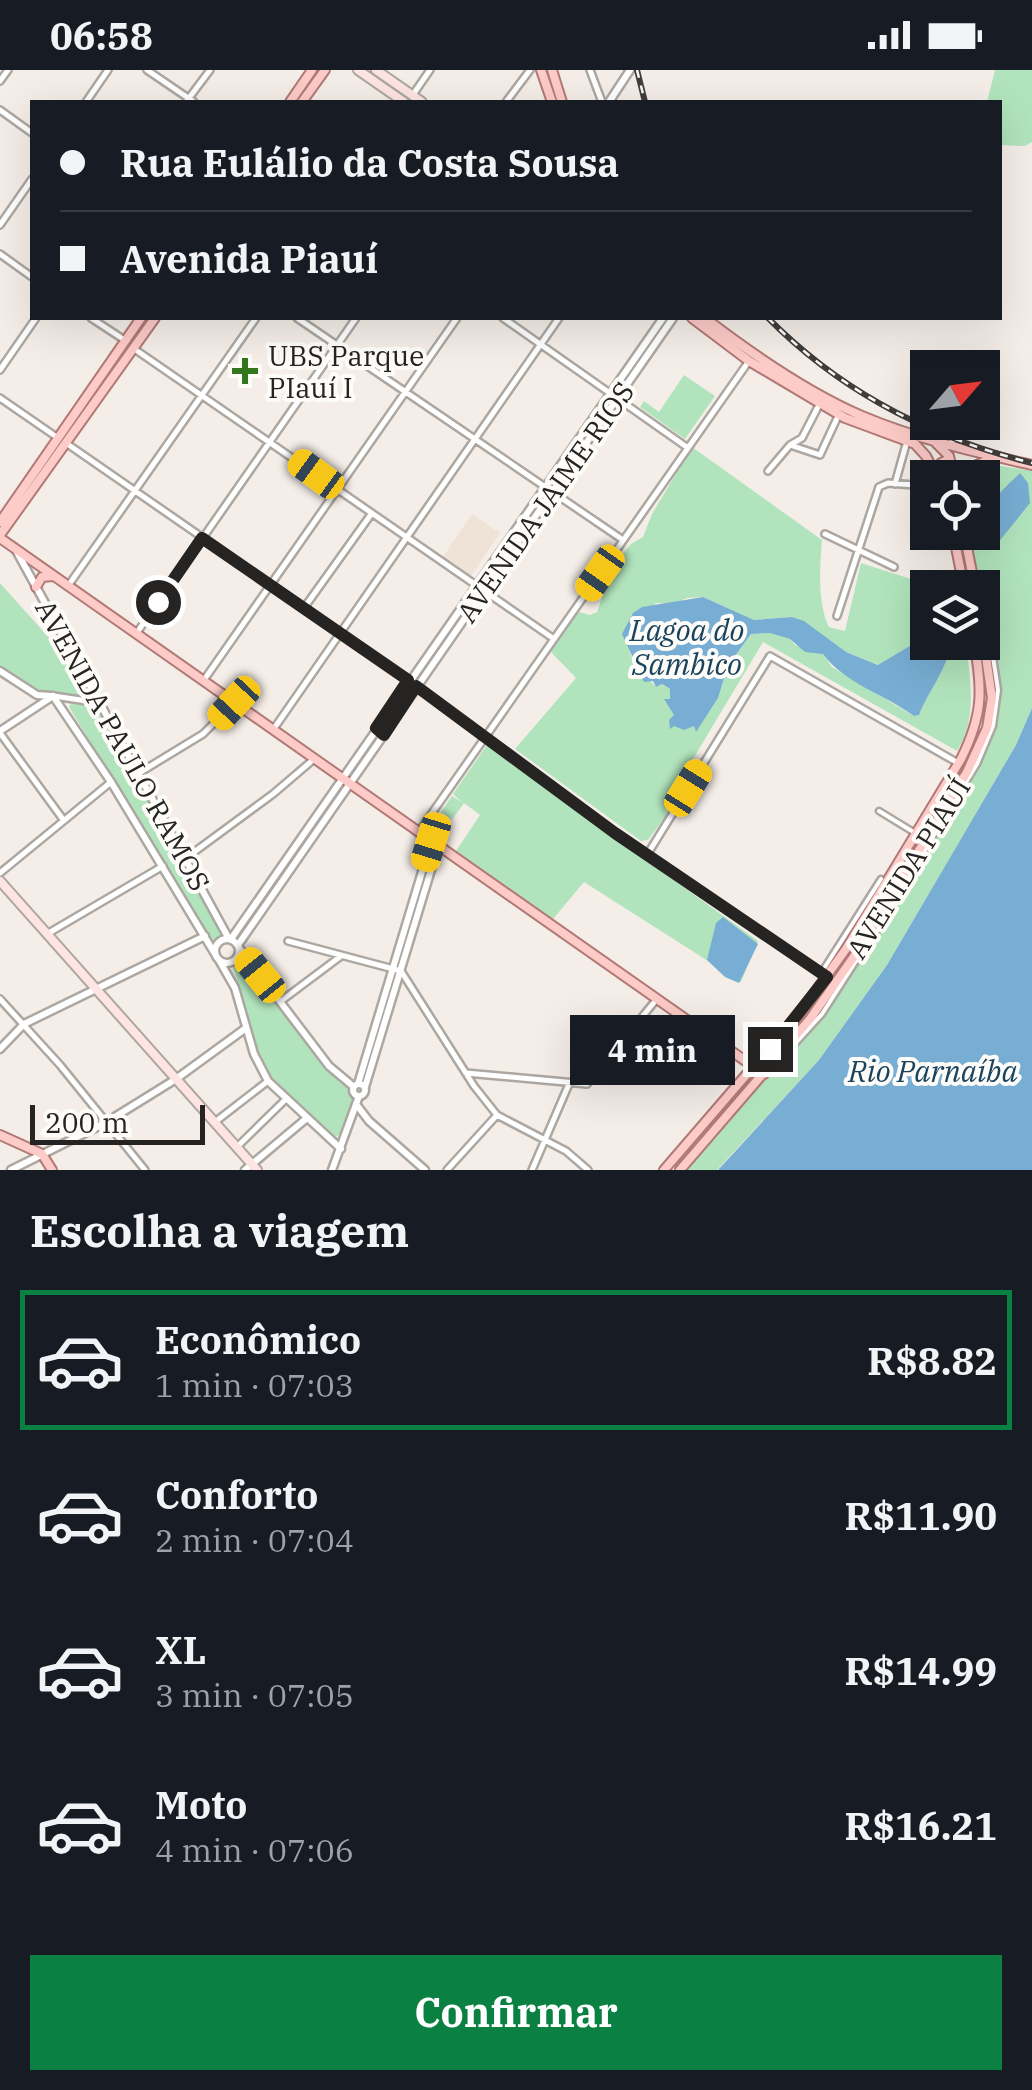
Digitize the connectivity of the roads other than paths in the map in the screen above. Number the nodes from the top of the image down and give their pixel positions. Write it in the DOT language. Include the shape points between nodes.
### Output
graph roads {
  1 [pos="8,70"];
  2 [pos="108,70"];
  3 [pos="147,70"];
  4 [pos="210,70"];
  5 [pos="312,70"];
  6 [pos="325,70"];
  7 [pos="358,70"];
  8 [pos="376,70"];
  9 [pos="430,70"];
  10 [pos="530,70"];
  11 [pos="540,70"];
  12 [pos="552,70"];
  13 [pos="590,70"];
  14 [pos="630,70"];
  15 [pos="0,81"];
  16 [pos="412,96"];
  17 [pos="87,100"];
  18 [pos="188,100"];
  19 [pos="190,100"];
  20 [pos="292,100"];
  21 [pos="303,100"];
  22 [pos="401,100"];
  23 [pos="419,100"];
  24 [pos="508,100"];
  25 [pos="551,100"];
  26 [pos="561,100"];
  27 [pos="604,100"];
  28 [pos="607,100"];
  29 [pos="0,110"];
  30 [pos="30,132"];
  31 [pos="30,182"];
  32 [pos="0,226"];
  33 [pos="0,254"];
  34 [pos="30,276"];
  35 [pos="35,320"];
  36 [pos="94,320"];
  37 [pos="140,320"];
  38 [pos="152,320"];
  39 [pos="255,320"];
  40 [pos="299,320"];
  41 [pos="355,320"];
  42 [pos="457,320"];
  43 [pos="506,320"];
  44 [pos="557,320"];
  45 [pos="662,320"];
  46 [pos="673,320"];
  47 [pos="695,320"];
  48 [pos="708,320"];
  49 [pos="541,344"];
  50 [pos="129,345"];
  51 [pos="337,345"];
  52 [pos="749,361"];
  53 [pos="0,370"];
  54 [pos="610,391"];
  55 [pos="405,393"];
  56 [pos="202,395"];
  57 [pos="618,397"];
  58 [pos="0,398"];
  59 [pos="820,403"];
  60 [pos="839,414"];
  61 [pos="910,433"];
  62 [pos="472,439"];
  63 [pos="930,440"];
  64 [pos="933,440"];
  65 [pos="953,440"];
  66 [pos="62,441"];
  67 [pos="270,441"];
  68 [pos="907,441"];
  69 [pos="935,442"];
  70 [pos="790,445"];
  71 [pos="951,445"];
  72 [pos="688,448"];
  73 [pos="921,448"];
  74 [pos="996,456"];
  75 [pos="928,460"];
  76 [pos="949,460"];
  77 [pos="988,460"];
  78 [pos="1032,464"];
  79 [pos="768,470"];
  80 [pos="895,484"];
  81 [pos="910,485"];
  82 [pos="543,486"];
  83 [pos="29,489"];
  84 [pos="338,490"];
  85 [pos="135,492"];
  86 [pos="552,492"];
  87 [pos="372,513"];
  88 [pos="0,522"];
  89 [pos="825,534"];
  90 [pos="0,537"];
  91 [pos="406,537"];
  92 [pos="202,538"];
  93 [pos="623,540"];
  94 [pos="17,552"];
  95 [pos="857,552"];
  96 [pos="894,567"];
  97 [pos="53,576"];
  98 [pos="475,584"];
  99 [pos="68,586"];
  100 [pos="270,586"];
  101 [pos="36,587"];
  102 [pos="485,590"];
  103 [pos="304,609"];
  104 [pos="838,616"];
  105 [pos="444,630"];
  106 [pos="136,634"];
  107 [pos="339,634"];
  108 [pos="453,636"];
  109 [pos="554,639"];
  110 [pos="977,660"];
  111 [pos="988,660"];
  112 [pos="992,660"];
  113 [pos="0,671"];
  114 [pos="408,680"];
  115 [pos="203,682"];
  116 [pos="416,686"];
  117 [pos="53,696"];
  118 [pos="70,698"];
  119 [pos="100,703"];
  120 [pos="234,703"];
  121 [pos="67,715"];
  122 [pos="376,728"];
  123 [pos="273,730"];
  124 [pos="0,732"];
  125 [pos="384,735"];
  126 [pos="485,735"];
  127 [pos="314,759"];
  128 [pos="958,763"];
  129 [pos="139,773"];
  130 [pos="340,778"];
  131 [pos="110,782"];
  132 [pos="350,784"];
  133 [pos="879,811"];
  134 [pos="62,818"];
  135 [pos="306,830"];
  136 [pos="418,832"];
  137 [pos="916,833"];
  138 [pos="314,836"];
  139 [pos="434,844"];
  140 [pos="647,855"];
  141 [pos="184,859"];
  142 [pos="164,866"];
  143 [pos="0,872"];
  144 [pos="880,879"];
  145 [pos="0,882"];
  146 [pos="270,883"];
  147 [pos="278,889"];
  148 [pos="408,917"];
  149 [pos="418,920"];
  150 [pos="48,934"];
  151 [pos="205,936"];
  152 [pos="288,941"];
  153 [pos="235,943"];
  154 [pos="340,956"];
  155 [pos="217,957"];
  156 [pos="397,970"];
  157 [pos="826,972"];
  158 [pos="97,988"];
  159 [pos="0,999"];
  160 [pos="281,1000"];
  161 [pos="656,1000"];
  162 [pos="24,1024"];
  163 [pos="246,1028"];
  164 [pos="784,1034"];
  165 [pos="792,1041"];
  166 [pos="0,1049"];
  167 [pos="754,1067"];
  168 [pos="466,1073"];
  169 [pos="764,1074"];
  170 [pos="176,1079"];
  171 [pos="268,1081"];
  172 [pos="568,1084"];
  173 [pos="359,1086"];
  174 [pos="286,1099"];
  175 [pos="357,1100"];
  176 [pos="496,1115"];
  177 [pos="307,1118"];
  178 [pos="215,1122"];
  179 [pos="106,1123"];
  180 [pos="0,1134"];
  181 [pos="546,1141"];
  182 [pos="237,1146"];
  183 [pos="341,1148"];
  184 [pos="42,1154"];
  185 [pos="251,1168"];
  186 [pos="12,1170"];
  187 [pos="52,1170"];
  188 [pos="145,1170"];
  189 [pos="332,1170"];
  190 [pos="425,1170"];
  191 [pos="446,1170"];
  192 [pos="532,1170"];
  193 [pos="588,1170"];
  194 [pos="664,1170"];
  195 [pos="681,1170"];
  1 -- 15 [label="street"];
  2 -- 17 [label="street"];
  3 -- 18 [label="street"];
  4 -- 19 [label="street"];
  5 -- 20 [label="main road"];
  6 -- 21 [label="main road"];
  7 -- 22 [label="main road"];
  8 -- 16 [label="main road"];
  9 -- 16 [label="street"];
  10 -- 24 [label="street"];
  11 -- 25 [label="main road"];
  12 -- 26 [label="main road"];
  13 -- 27 [label="street"];
  14 -- 28 [label="street"];
  16 -- 23 [label="main road"];
  29 -- 30 [label="street"];
  31 -- 32 [label="street"];
  33 -- 34 [label="street"];
  35 -- 53 [label="street"];
  36 -- 50 [label="street"];
  37 -- 50 [label="main road"];
  38 -- 50 [label="main road"];
  39 -- 56 [label="street"];
  40 -- 51 [label="street"];
  41 -- 51 [label="street"];
  42 -- 55 [label="street"];
  43 -- 49 [label="street"];
  44 -- 49 [label="street"];
  45 -- 54 [label="street, AVENIDA JAIME RIOS"];
  46 -- 57 [label="street, AVENIDA JAIME RIOS"];
  47 -- 52 [label="main road"];
  48 -- 61 [label="main road" via="856,414"];
  49 -- 54 [label="street"];
  49 -- 62 [label="street"];
  50 -- 56 [label="street"];
  50 -- 66 [label="main road"];
  51 -- 55 [label="street"];
  51 -- 67 [label="street"];
  52 -- 59 [label="main road"];
  52 -- 72 [label="street"];
  54 -- 57 [label="street"];
  54 -- 82 [label="street, AVENIDA JAIME RIOS"];
  55 -- 62 [label="street"];
  55 -- 84 [label="street"];
  56 -- 67 [label="street"];
  56 -- 85 [label="street"];
  57 -- 72 [label="street"];
  57 -- 86 [label="street, AVENIDA JAIME RIOS"];
  58 -- 66 [label="street"];
  59 -- 60 [label="main road"];
  59 -- 70 [label="street" via="802,438"];
  60 -- 68 [label="main road"];
  60 -- 70 [label="street" via="820,455"];
  62 -- 82 [label="street"];
  62 -- 91 [label="street"];
  63 -- 69 [label="main road"];
  64 -- 71 [label="main road"];
  65 -- 71 [label="street"];
  66 -- 83 [label="main road"];
  66 -- 85 [label="street"];
  67 -- 84 [label="street"];
  67 -- 92 [label="street"];
  68 -- 73 [label="main road"];
  68 -- 80 [label="street"];
  69 -- 73 [label="main road" via="933,454"];
  69 -- 76 [label="main road"];
  70 -- 79 [label="street"];
  71 -- 74 [label="main road"];
  72 -- 93 [label="street"];
  73 -- 75 [label="main road"];
  74 -- 77 [label="main road"];
  74 -- 78 [label="main road"];
  80 -- 81 [label="street"];
  80 -- 95 [label="street" via="879,487"];
  82 -- 86 [label="street"];
  82 -- 98 [label="street, AVENIDA JAIME RIOS"];
  83 -- 88 [label="main road"];
  83 -- 90 [label="main road"];
  84 -- 87 [label="street"];
  84 -- 100 [label="street"];
  85 -- 92 [label="street"];
  85 -- 99 [label="street"];
  86 -- 93 [label="street"];
  86 -- 102 [label="street, AVENIDA JAIME RIOS"];
  87 -- 91 [label="street"];
  87 -- 103 [label="street"];
  89 -- 95 [label="street"];
  90 -- 94 [label="main road"];
  91 -- 98 [label="street"];
  91 -- 107 [label="street"];
  92 -- 100 [label="street"];
  92 -- 106 [label="street"];
  93 -- 109 [label="street"];
  94 -- 97 [label="main road"];
  94 -- 101 [label="street, AVENIDA PAULO RAMOS"];
  95 -- 96 [label="street"];
  95 -- 104 [label="street"];
  97 -- 99 [label="main road"];
  97 -- 101 [label="main road" via="42,577"];
  98 -- 102 [label="street"];
  98 -- 105 [label="street, AVENIDA JAIME RIOS"];
  99 -- 106 [label="main road"];
  100 -- 103 [label="street"];
  100 -- 115 [label="street"];
  101 -- 119 [label="street, AVENIDA PAULO RAMOS"];
  102 -- 108 [label="street, AVENIDA JAIME RIOS"];
  102 -- 109 [label="street"];
  103 -- 107 [label="street"];
  105 -- 108 [label="street"];
  105 -- 114 [label="street, AVENIDA JAIME RIOS"];
  106 -- 115 [label="main road"];
  107 -- 114 [label="street"];
  107 -- 123 [label="street"];
  108 -- 116 [label="street, AVENIDA JAIME RIOS"];
  109 -- 126 [label="street"];
  110 -- 128 [label="main road, AVENIDA PIAUÍ" via="980,707"];
  111 -- 165 [label="main road, AVENIDA PIAUÍ" via="992,698 980,748 855,955"];
  112 -- 195 [label="street" via="996,709 976,764 878,932 822,1014"];
  113 -- 117 [label="street" via="37,695"];
  114 -- 116 [label="street"];
  114 -- 122 [label="street, AVENIDA JAIME RIOS"];
  115 -- 120 [label="main road"];
  116 -- 125 [label="street, AVENIDA JAIME RIOS"];
  116 -- 126 [label="street"];
  117 -- 118 [label="street"];
  117 -- 121 [label="street"];
  117 -- 124 [label="street"];
  118 -- 119 [label="street"];
  118 -- 121 [label="street, AVENIDA PAULO RAMOS"];
  119 -- 129 [label="street, AVENIDA PAULO RAMOS"];
  120 -- 123 [label="main road"];
  120 -- 129 [label="street" via="203,734"];
  121 -- 131 [label="street, AVENIDA PAULO RAMOS"];
  122 -- 125 [label="street"];
  122 -- 130 [label="street, AVENIDA JAIME RIOS"];
  123 -- 127 [label="main road"];
  124 -- 134 [label="street"];
  125 -- 132 [label="street, AVENIDA JAIME RIOS"];
  126 -- 136 [label="street"];
  126 -- 140 [label="street"];
  127 -- 130 [label="main road"];
  127 -- 141 [label="street"];
  128 -- 137 [label="main road, AVENIDA PIAUÍ"];
  128 -- 140 [label="street" via="770,656"];
  129 -- 141 [label="street, AVENIDA PAULO RAMOS"];
  130 -- 132 [label="main road"];
  130 -- 135 [label="street, AVENIDA JAIME RIOS"];
  131 -- 134 [label="street"];
  131 -- 142 [label="street, AVENIDA PAULO RAMOS"];
  132 -- 136 [label="main road"];
  132 -- 138 [label="street, AVENIDA JAIME RIOS"];
  133 -- 137 [label="street"];
  134 -- 143 [label="street"];
  135 -- 138 [label="street"];
  135 -- 146 [label="street, AVENIDA JAIME RIOS"];
  136 -- 139 [label="main road"];
  137 -- 157 [label="main road, AVENIDA PIAUÍ"];
  138 -- 147 [label="street, AVENIDA JAIME RIOS"];
  139 -- 148 [label="street"];
  139 -- 149 [label="street"];
  139 -- 161 [label="main road"];
  140 -- 157 [label="street"];
  141 -- 153 [label="street, AVENIDA PAULO RAMOS"];
  142 -- 150 [label="street"];
  142 -- 151 [label="street, AVENIDA PAULO RAMOS"];
  144 -- 157 [label="street"];
  145 -- 150 [label="main road"];
  146 -- 147 [label="street"];
  146 -- 153 [label="street, AVENIDA JAIME RIOS"];
  147 -- 153 [label="street, AVENIDA JAIME RIOS"];
  148 -- 149 [label="street"];
  148 -- 156 [label="street"];
  149 -- 156 [label="street"];
  150 -- 158 [label="main road"];
  151 -- 155 [label="street, AVENIDA PAULO RAMOS"];
  151 -- 158 [label="street"];
  152 -- 154 [label="street"];
  153 -- 155 [label="street" via="218,943"];
  153 -- 155 [label="street" via="233,962"];
  153 -- 160 [label="street, AVENIDA PAULO RAMOS"];
  154 -- 156 [label="street"];
  154 -- 160 [label="street"];
  155 -- 163 [label="street"];
  156 -- 168 [label="street"];
  156 -- 173 [label="street"];
  157 -- 164 [label="main road, AVENIDA PIAUÍ"];
  158 -- 162 [label="street"];
  158 -- 170 [label="main road"];
  159 -- 162 [label="street"];
  160 -- 173 [label="street, AVENIDA PAULO RAMOS" via="329,1066"];
  161 -- 167 [label="main road"];
  161 -- 172 [label="street" via="590,1082"];
  162 -- 166 [label="street"];
  162 -- 179 [label="street"];
  163 -- 170 [label="street"];
  163 -- 171 [label="street"];
  164 -- 165 [label="main road"];
  164 -- 167 [label="main road, AVENIDA PIAUÍ"];
  165 -- 169 [label="main road, AVENIDA PIAUÍ"];
  167 -- 169 [label="main road"];
  167 -- 194 [label="main road, AVENIDA PIAUÍ"];
  168 -- 172 [label="street"];
  168 -- 176 [label="street"];
  169 -- 195 [label="main road, AVENIDA PIAUÍ"];
  170 -- 178 [label="main road"];
  170 -- 179 [label="street"];
  171 -- 174 [label="street"];
  171 -- 178 [label="street"];
  172 -- 181 [label="street"];
  173 -- 175 [label="street, AVENIDA PAULO RAMOS"];
  174 -- 177 [label="street"];
  174 -- 182 [label="street"];
  175 -- 183 [label="street"];
  175 -- 190 [label="street, AVENIDA PAULO RAMOS" via="370,1121"];
  176 -- 181 [label="street"];
  176 -- 191 [label="street"];
  177 -- 183 [label="street"];
  177 -- 185 [label="street"];
  178 -- 182 [label="main road"];
  179 -- 184 [label="street"];
  179 -- 188 [label="street"];
  180 -- 184 [label="main road"];
  181 -- 192 [label="street"];
  181 -- 193 [label="street"];
  182 -- 185 [label="main road"];
  183 -- 189 [label="street"];
  184 -- 186 [label="street"];
  184 -- 187 [label="main road"];
}
